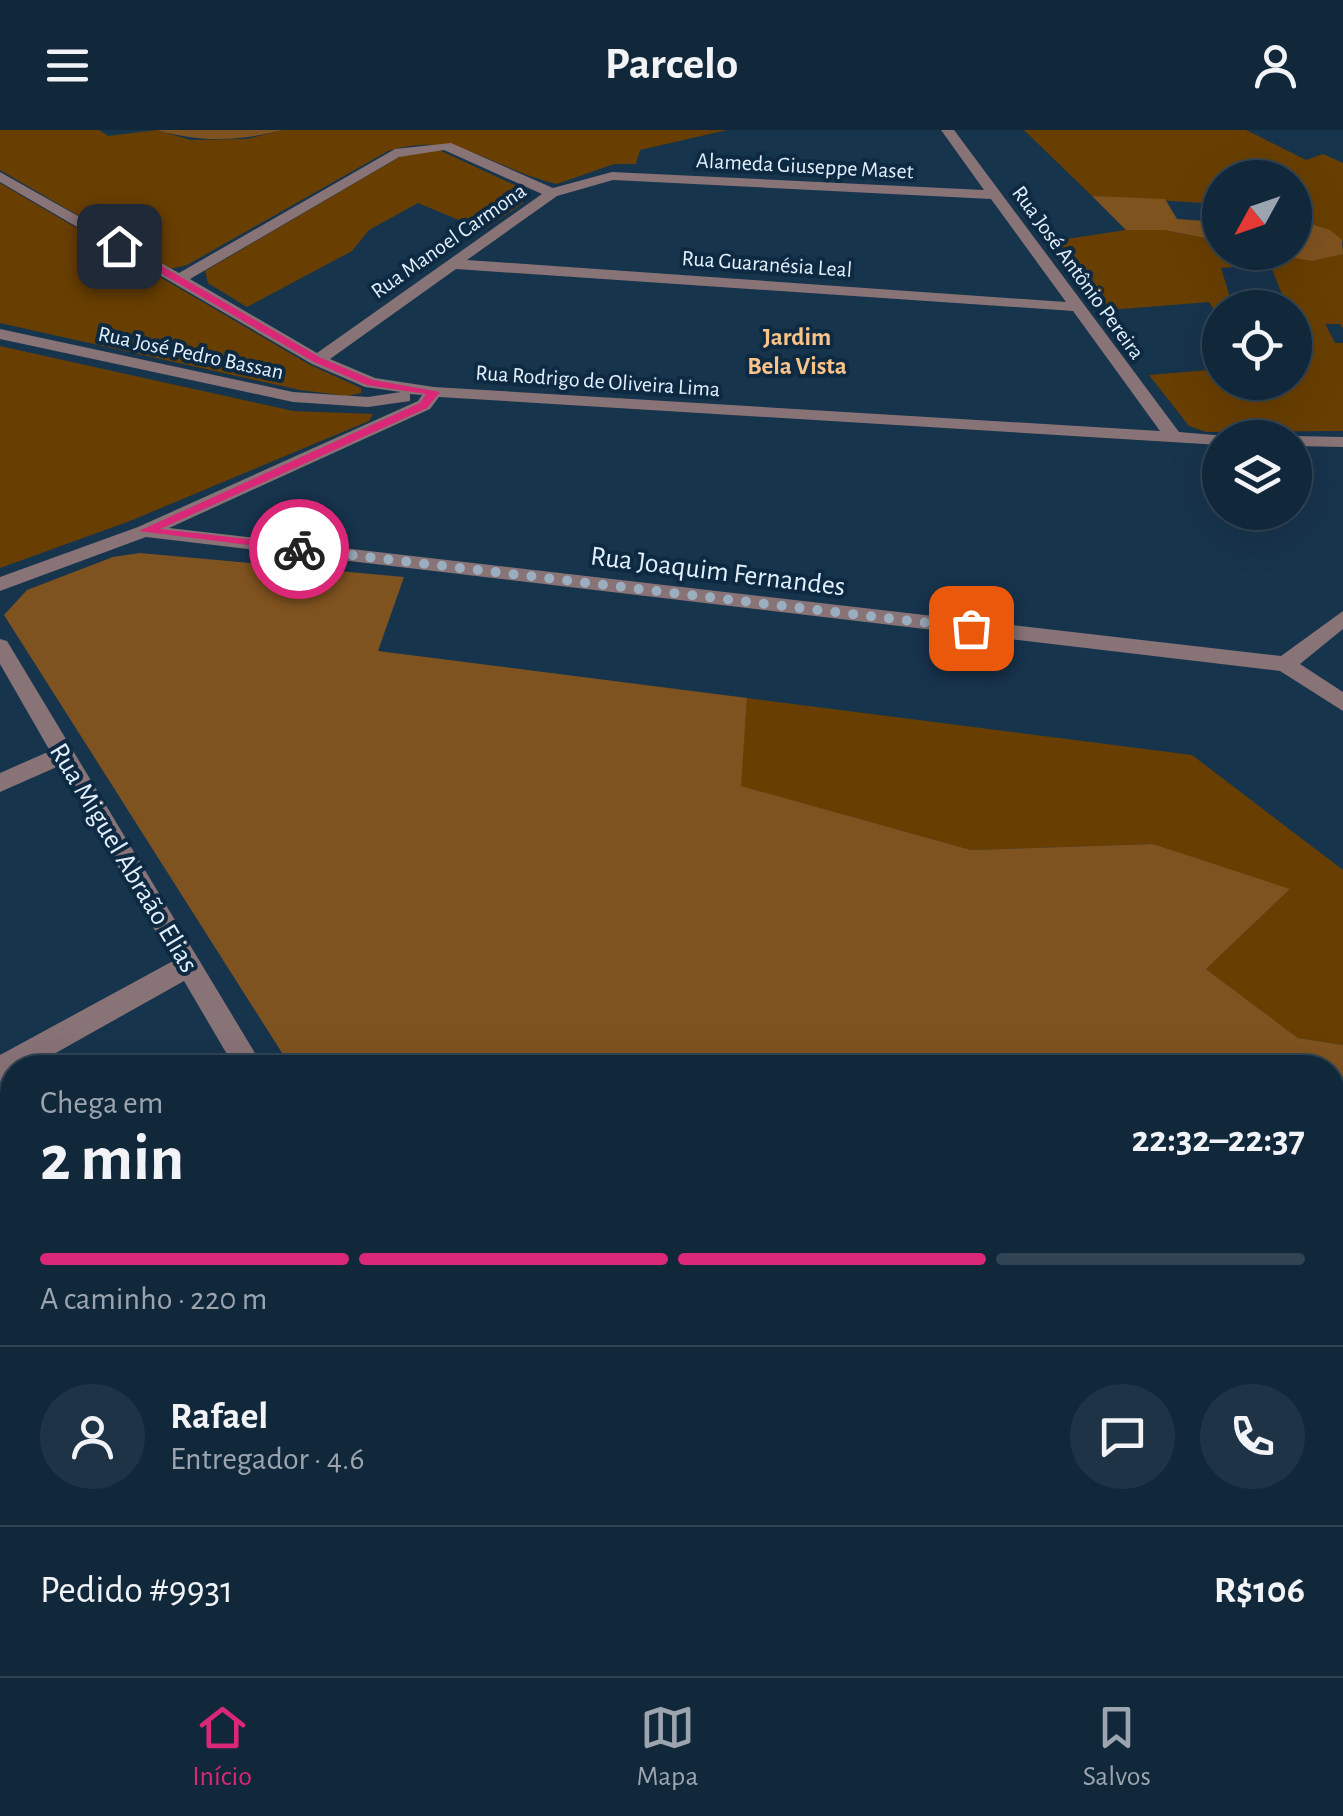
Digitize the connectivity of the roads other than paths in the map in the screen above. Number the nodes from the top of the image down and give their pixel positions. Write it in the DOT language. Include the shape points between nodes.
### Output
graph roads {
  1 [pos="947,130"];
  2 [pos="0,176"];
  3 [pos="612,176"];
  4 [pos="552,193"];
  5 [pos="996,195"];
  6 [pos="454,264"];
  7 [pos="178,280"];
  8 [pos="1076,307"];
  9 [pos="0,334"];
  10 [pos="318,360"];
  11 [pos="434,392"];
  12 [pos="1175,440"];
  13 [pos="1202,440"];
  14 [pos="1312,441"];
  15 [pos="1343,442"];
  16 [pos="145,531"];
  17 [pos="0,584"];
  18 [pos="1343,618"];
  19 [pos="0,646"];
  20 [pos="1286,664"];
  21 [pos="1343,702"];
  22 [pos="64,754"];
  23 [pos="0,783"];
  24 [pos="190,965"];
  25 [pos="26,1055"];
  26 [pos="242,1055"];
  1 -- 5 [label="street, Rua José Antônio Pereira"];
  2 -- 7 [label="street, Rua Rodrigo de Oliveira Lima"];
  3 -- 4 [label="street, Rua Manoel Carmona"];
  3 -- 5 [label="street, Alameda Giuseppe Maset"];
  4 -- 6 [label="street, Rua Manoel Carmona"];
  4 -- 7 [label="street" via="446,146 420,147 395,153"];
  5 -- 8 [label="street, Rua José Antônio Pereira"];
  6 -- 8 [label="street, Rua Guaranésia Leal"];
  6 -- 10 [label="street, Rua Manoel Carmona"];
  7 -- 10 [label="street, Rua Rodrigo de Oliveira Lima"];
  8 -- 12 [label="street, Rua José Antônio Pereira"];
  9 -- 11 [label="street, Rua José Pedro Bassan" via="293,397 368,402"];
  10 -- 11 [label="street, Rua Rodrigo de Oliveira Lima" via="370,383"];
  11 -- 12 [label="street, Rua Rodrigo de Oliveira Lima"];
  11 -- 16 [label="street" via="424,405"];
  12 -- 13 [label="street, Rua Rodrigo de Oliveira Lima"];
  14 -- 15 [label="street"];
  16 -- 17 [label="street"];
  16 -- 20 [label="street, Rua Joaquim Fernandes"];
  18 -- 20 [label="street"];
  19 -- 22 [label="street, Rua Miguel Abraão Elias"];
  20 -- 21 [label="street"];
  22 -- 23 [label="street"];
  22 -- 24 [label="street, Rua Miguel Abraão Elias"];
  24 -- 25 [label="street"];
  24 -- 26 [label="street, Rua Miguel Abraão Elias"];
}
